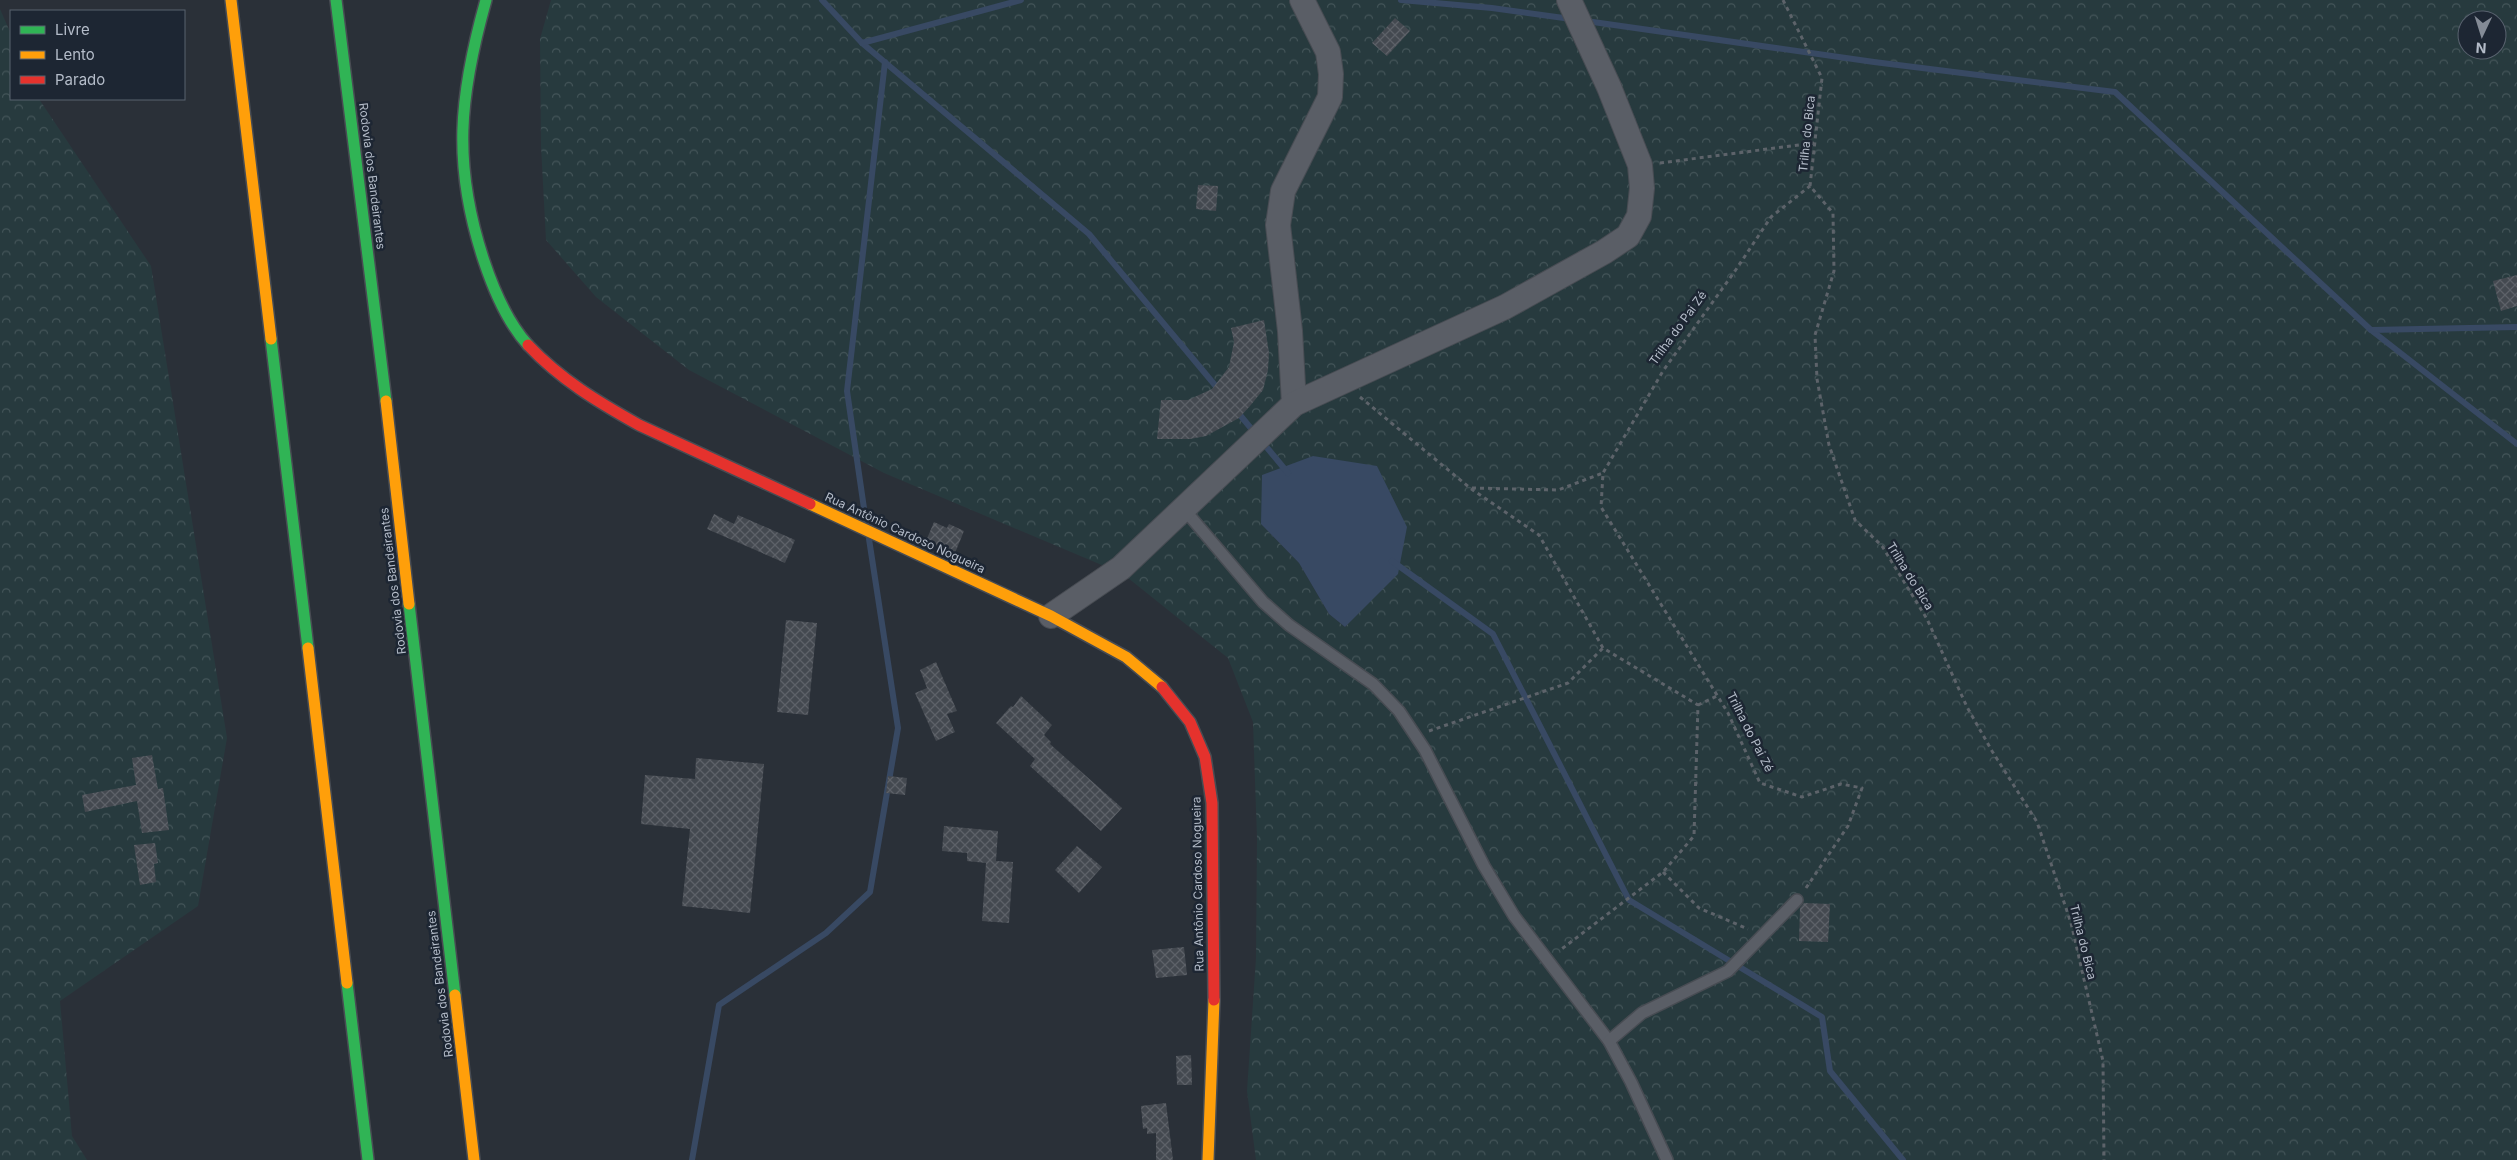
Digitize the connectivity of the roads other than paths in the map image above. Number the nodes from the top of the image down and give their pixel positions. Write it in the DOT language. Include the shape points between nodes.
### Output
graph roads {
  1 [pos="231,0"];
  2 [pos="336,0"];
  3 [pos="486,0"];
  4 [pos="1302,0"];
  5 [pos="1569,0"];
  6 [pos="1294,404"];
  7 [pos="1182,508"];
  8 [pos="1051,616"];
  9 [pos="1798,900"];
  10 [pos="1608,1041"];
  11 [pos="368,1160"];
  12 [pos="474,1160"];
  13 [pos="1208,1160"];
  14 [pos="1666,1160"];
  1 -- 11 [label="main road"];
  2 -- 12 [label="main road, Rodovia dos Bandeirantes"];
  3 -- 8 [label="main road, Rua Antônio Cardoso Nogueira" via="463,97 462,156 471,223 492,284 512,324 543,360 585,394 639,425"];
  4 -- 6 [label="street" via="1328,52 1331,74 1330,97 1283,191 1278,225 1290,331"];
  5 -- 6 [label="street" via="1640,165 1639,216 1628,236 1505,307"];
  6 -- 7 [label="street"];
  7 -- 8 [label="street" via="1122,568"];
  7 -- 10 [label="lane" via="1263,602 1289,625 1374,684 1399,711 1514,916"];
  8 -- 13 [label="main road, Rua Antônio Cardoso Nogueira" via="1126,657 1162,687 1190,722 1204,757 1212,803 1214,999"];
  9 -- 10 [label="lane" via="1728,970 1642,1013"];
  10 -- 14 [label="lane" via="1631,1082"];
}
